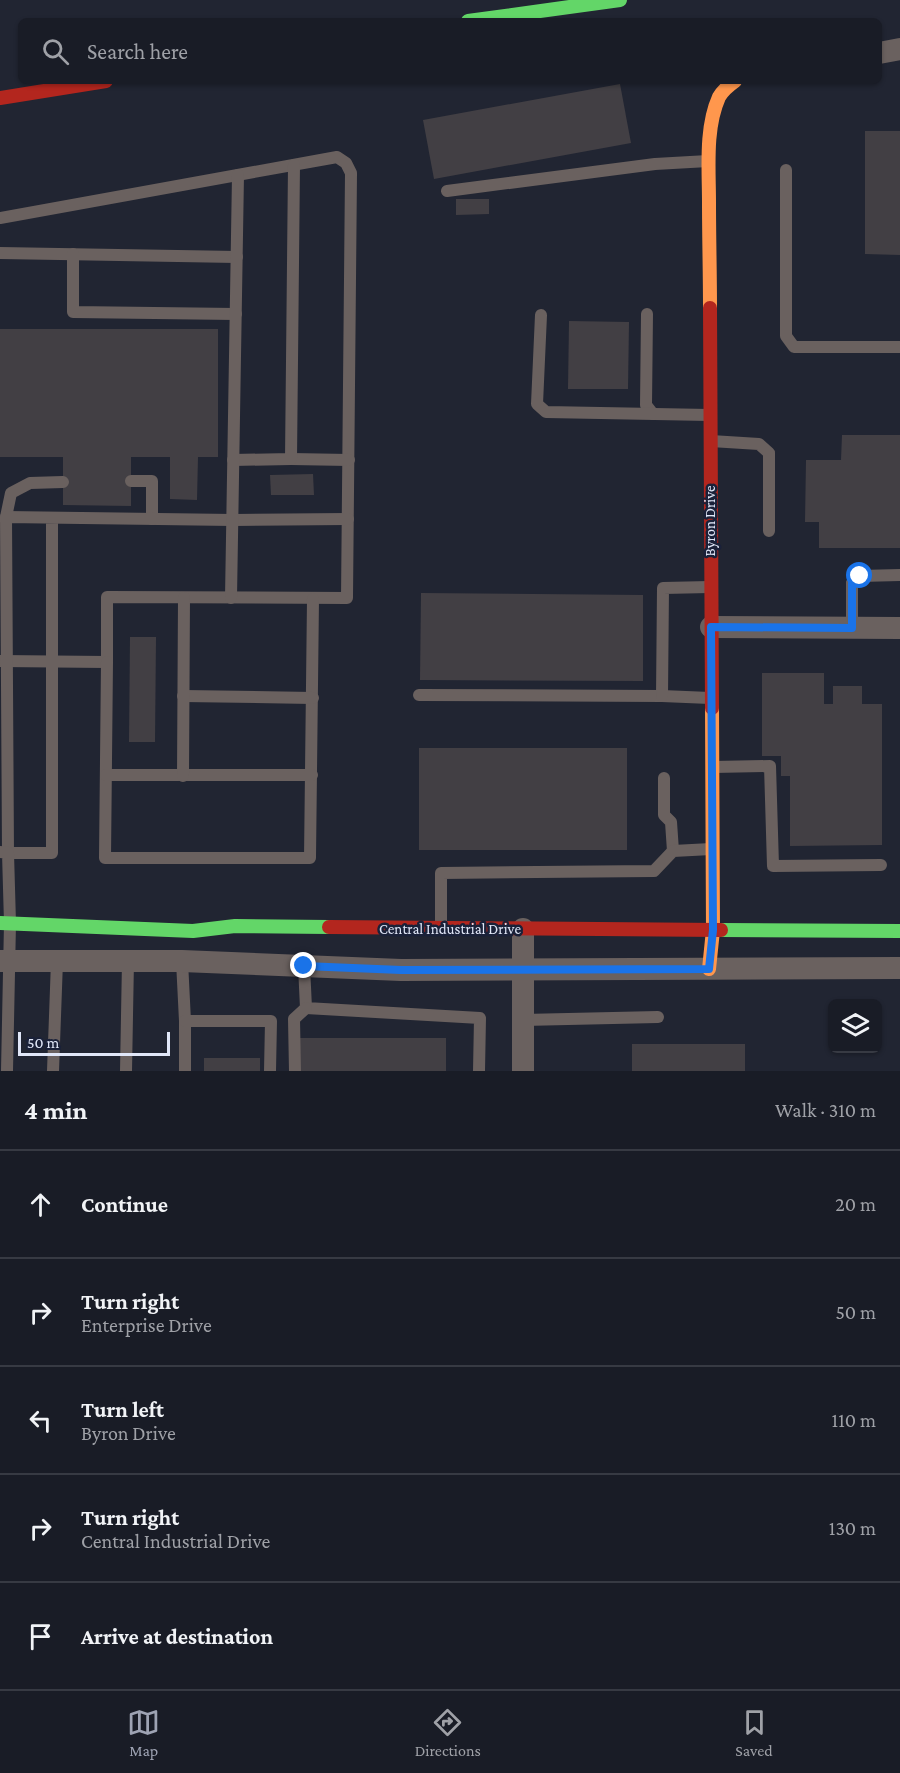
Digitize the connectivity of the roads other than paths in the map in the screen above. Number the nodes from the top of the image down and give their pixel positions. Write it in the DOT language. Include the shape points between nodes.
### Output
graph roads {
  1 [pos="620,0"];
  2 [pos="490,18"];
  3 [pos="900,49"];
  4 [pos="882,52"];
  5 [pos="87,84"];
  6 [pos="731,84"];
  7 [pos="0,98"];
  8 [pos="709,161"];
  9 [pos="294,165"];
  10 [pos="786,170"];
  11 [pos="238,175"];
  12 [pos="447,191"];
  13 [pos="0,218"];
  14 [pos="0,253"];
  15 [pos="73,254"];
  16 [pos="237,257"];
  17 [pos="236,314"];
  18 [pos="647,314"];
  19 [pos="541,315"];
  20 [pos="900,347"];
  21 [pos="652,414"];
  22 [pos="710,415"];
  23 [pos="710,441"];
  24 [pos="291,459"];
  25 [pos="234,460"];
  26 [pos="348,460"];
  27 [pos="131,481"];
  28 [pos="63,482"];
  29 [pos="6,517"];
  30 [pos="52,518"];
  31 [pos="152,519"];
  32 [pos="348,519"];
  33 [pos="232,520"];
  34 [pos="769,531"];
  35 [pos="3,542"];
  36 [pos="900,575"];
  37 [pos="711,587"];
  38 [pos="184,598"];
  39 [pos="231,598"];
  40 [pos="313,599"];
  41 [pos="3,601"];
  42 [pos="711,627"];
  43 [pos="852,628"];
  44 [pos="900,628"];
  45 [pos="3,661"];
  46 [pos="52,661"];
  47 [pos="107,662"];
  48 [pos="419,695"];
  49 [pos="183,696"];
  50 [pos="662,696"];
  51 [pos="313,698"];
  52 [pos="711,699"];
  53 [pos="3,717"];
  54 [pos="712,767"];
  55 [pos="106,775"];
  56 [pos="312,775"];
  57 [pos="183,776"];
  58 [pos="664,778"];
  59 [pos="713,849"];
  60 [pos="672,851"];
  61 [pos="4,853"];
  62 [pos="881,865"];
  63 [pos="5,923"];
  64 [pos="441,929"];
  65 [pos="524,929"];
  66 [pos="713,930"];
  67 [pos="900,932"];
  68 [pos="4,961"];
  69 [pos="57,961"];
  70 [pos="128,961"];
  71 [pos="182,961"];
  72 [pos="304,966"];
  73 [pos="900,968"];
  74 [pos="523,969"];
  75 [pos="709,969"];
  76 [pos="306,1008"];
  77 [pos="658,1017"];
  78 [pos="523,1020"];
  79 [pos="185,1021"];
  80 [pos="3,1026"];
  81 [pos="7,1071"];
  82 [pos="53,1071"];
  83 [pos="126,1071"];
  84 [pos="185,1071"];
  85 [pos="270,1071"];
  86 [pos="295,1071"];
  87 [pos="479,1071"];
  88 [pos="523,1071"];
  1 -- 2 [label="main road"];
  3 -- 4 [label="street"];
  5 -- 7 [label="main road"];
  6 -- 8 [label="main road, Byron Drive" via="723,90 714,116"];
  8 -- 12 [label="lane" via="655,164"];
  8 -- 22 [label="main road, Byron Drive"];
  9 -- 11 [label="lane"];
  9 -- 24 [label="lane"];
  9 -- 26 [label="lane" via="337,157 351,173"];
  10 -- 20 [label="lane" via="786,336 794,347"];
  11 -- 13 [label="lane"];
  11 -- 16 [label="lane"];
  14 -- 15 [label="lane"];
  15 -- 16 [label="lane"];
  15 -- 17 [label="lane" via="73,312"];
  16 -- 17 [label="lane"];
  17 -- 25 [label="lane"];
  18 -- 21 [label="lane" via="646,405"];
  19 -- 21 [label="lane" via="537,404 546,412"];
  21 -- 22 [label="lane"];
  22 -- 23 [label="main road, Byron Drive"];
  23 -- 34 [label="lane" via="759,444 769,453"];
  23 -- 37 [label="main road, Byron Drive"];
  24 -- 25 [label="lane"];
  24 -- 26 [label="lane"];
  25 -- 33 [label="lane"];
  26 -- 32 [label="lane"];
  27 -- 31 [label="lane" via="152,481"];
  28 -- 29 [label="lane" via="30,483 11,493"];
  29 -- 30 [label="lane"];
  29 -- 35 [label="lane"];
  30 -- 31 [label="lane"];
  30 -- 46 [label="lane"];
  31 -- 33 [label="lane"];
  32 -- 33 [label="lane"];
  32 -- 40 [label="lane" via="347,598"];
  33 -- 39 [label="lane"];
  35 -- 41 [label="lane"];
  36 -- 43 [label="lane" via="860,576 852,583"];
  37 -- 42 [label="main road, Byron Drive"];
  37 -- 50 [label="lane" via="663,588"];
  38 -- 39 [label="lane"];
  38 -- 47 [label="lane" via="107,597"];
  38 -- 49 [label="lane"];
  39 -- 40 [label="lane"];
  40 -- 51 [label="lane"];
  41 -- 45 [label="lane"];
  42 -- 43 [label="street"];
  42 -- 52 [label="main road, Byron Drive"];
  43 -- 44 [label="street"];
  45 -- 46 [label="lane"];
  45 -- 53 [label="lane"];
  46 -- 47 [label="lane"];
  46 -- 61 [label="lane" via="52,853"];
  47 -- 55 [label="lane"];
  48 -- 50 [label="lane"];
  49 -- 51 [label="lane"];
  49 -- 57 [label="lane"];
  50 -- 52 [label="lane"];
  51 -- 56 [label="lane"];
  52 -- 54 [label="main road, Byron Drive"];
  53 -- 61 [label="lane"];
  54 -- 59 [label="main road, Byron Drive"];
  54 -- 62 [label="lane" via="770,766 773,866"];
  55 -- 56 [label="lane" via="105,858 310,858"];
  55 -- 57 [label="lane"];
  56 -- 57 [label="lane"];
  58 -- 60 [label="lane" via="664,815 670,822"];
  59 -- 60 [label="lane"];
  59 -- 66 [label="main road, Byron Drive"];
  60 -- 64 [label="lane" via="654,871 441,873"];
  61 -- 63 [label="lane"];
  63 -- 64 [label="main road, Central Industrial Drive" via="193,931 235,926"];
  63 -- 68 [label="lane"];
  64 -- 65 [label="main road, Central Industrial Drive"];
  65 -- 66 [label="main road, Central Industrial Drive"];
  65 -- 74 [label="street"];
  66 -- 67 [label="main road, Central Industrial Drive"];
  66 -- 75 [label="main road, Byron Drive"];
  68 -- 69 [label="street"];
  68 -- 80 [label="lane"];
  69 -- 70 [label="street"];
  69 -- 82 [label="lane"];
  70 -- 71 [label="street"];
  70 -- 83 [label="lane"];
  71 -- 72 [label="street"];
  71 -- 79 [label="lane"];
  72 -- 74 [label="street"];
  72 -- 76 [label="lane"];
  73 -- 75 [label="street"];
  74 -- 75 [label="street"];
  74 -- 78 [label="street"];
  76 -- 86 [label="lane" via="294,1019"];
  76 -- 87 [label="lane" via="480,1018"];
  77 -- 78 [label="lane"];
  78 -- 88 [label="street"];
  79 -- 84 [label="lane"];
  79 -- 85 [label="lane" via="271,1021"];
  80 -- 81 [label="lane"];
}
